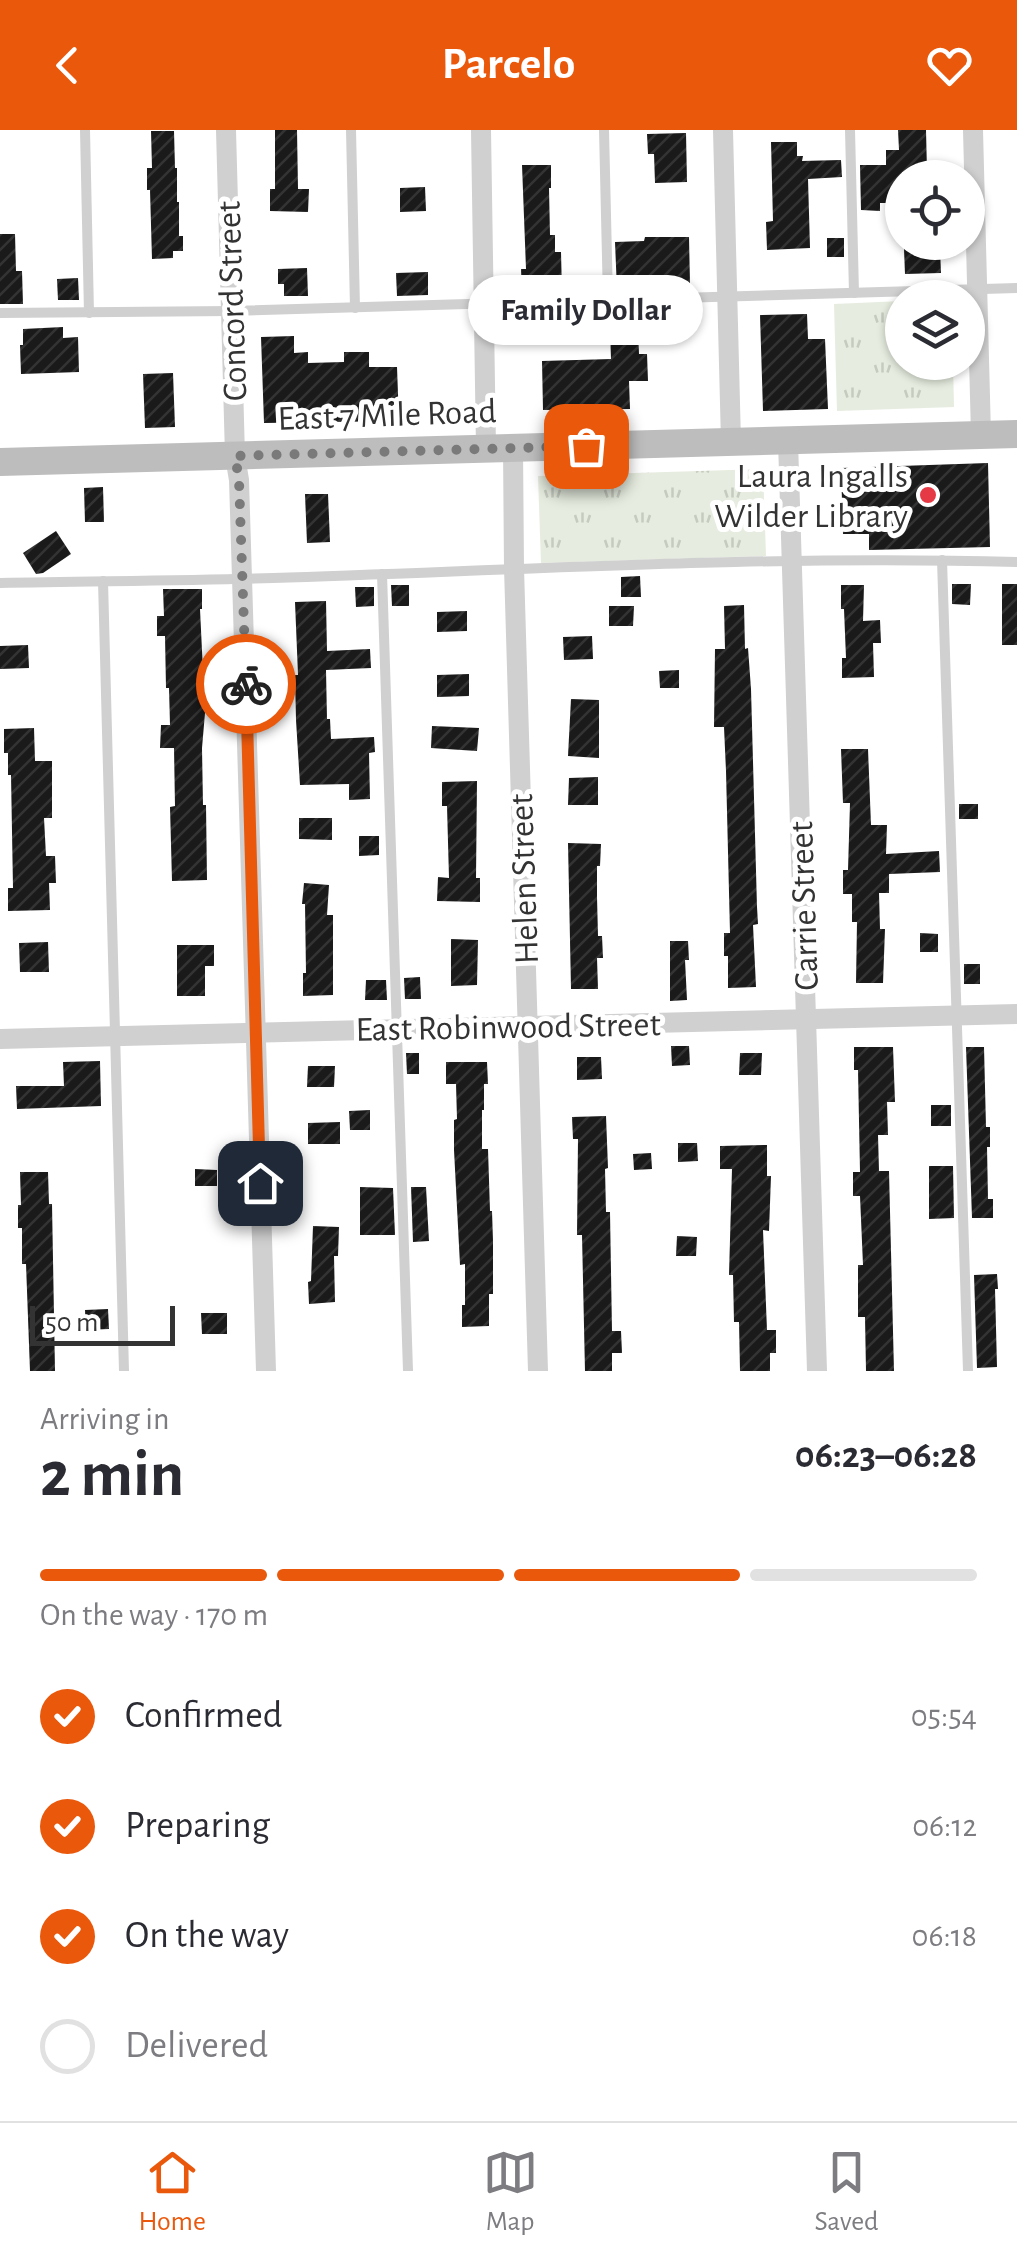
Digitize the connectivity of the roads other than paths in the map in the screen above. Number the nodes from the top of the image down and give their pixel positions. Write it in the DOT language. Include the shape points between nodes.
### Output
graph roads {
  1 [pos="85,130"];
  2 [pos="226,130"];
  3 [pos="351,130"];
  4 [pos="481,130"];
  5 [pos="604,130"];
  6 [pos="724,130"];
  7 [pos="850,130"];
  8 [pos="973,130"];
  9 [pos="978,280"];
  10 [pos="1017,288"];
  11 [pos="985,290"];
  12 [pos="885,292"];
  13 [pos="854,293"];
  14 [pos="728,296"];
  15 [pos="608,300"];
  16 [pos="484,304"];
  17 [pos="355,308"];
  18 [pos="231,311"];
  19 [pos="89,312"];
  20 [pos="0,313"];
  21 [pos="980,380"];
  22 [pos="1017,434"];
  23 [pos="981,435"];
  24 [pos="788,440"];
  25 [pos="732,442"];
  26 [pos="499,448"];
  27 [pos="235,456"];
  28 [pos="0,462"];
  29 [pos="792,560"];
  30 [pos="942,560"];
  31 [pos="1017,562"];
  32 [pos="514,568"];
  33 [pos="382,574"];
  34 [pos="242,578"];
  35 [pos="102,581"];
  36 [pos="0,583"];
  37 [pos="1017,1014"];
  38 [pos="956,1016"];
  39 [pos="806,1020"];
  40 [pos="527,1025"];
  41 [pos="396,1028"];
  42 [pos="256,1032"];
  43 [pos="115,1036"];
  44 [pos="0,1039"];
  45 [pos="124,1371"];
  46 [pos="266,1371"];
  47 [pos="408,1371"];
  48 [pos="538,1371"];
  49 [pos="818,1371"];
  50 [pos="968,1371"];
  1 -- 19 [label="lane"];
  2 -- 18 [label="street, Concord Street"];
  3 -- 17 [label="lane"];
  4 -- 16 [label="street, Helen Street"];
  5 -- 15 [label="lane"];
  6 -- 14 [label="street"];
  7 -- 13 [label="lane"];
  8 -- 9 [label="street"];
  10 -- 11 [label="lane"];
  12 -- 13 [label="lane"];
  13 -- 14 [label="lane"];
  14 -- 15 [label="lane"];
  14 -- 25 [label="street"];
  15 -- 16 [label="lane"];
  16 -- 17 [label="lane"];
  16 -- 26 [label="street, Helen Street"];
  17 -- 18 [label="lane"];
  18 -- 19 [label="lane"];
  18 -- 27 [label="street, Concord Street"];
  19 -- 20 [label="lane"];
  21 -- 23 [label="street"];
  22 -- 23 [label="street, East 7 Mile Road"];
  23 -- 24 [label="street, East 7 Mile Road"];
  24 -- 25 [label="street, East 7 Mile Road"];
  24 -- 29 [label="street, Carrie Street"];
  25 -- 26 [label="street, East 7 Mile Road"];
  26 -- 27 [label="street, East 7 Mile Road"];
  26 -- 32 [label="street, Helen Street"];
  27 -- 28 [label="street, East 7 Mile Road"];
  27 -- 34 [label="street, Concord Street"];
  29 -- 30 [label="lane"];
  29 -- 32 [label="lane"];
  29 -- 39 [label="street, Carrie Street"];
  30 -- 31 [label="lane"];
  30 -- 38 [label="lane"];
  32 -- 33 [label="lane"];
  32 -- 40 [label="street, Helen Street"];
  33 -- 34 [label="lane"];
  33 -- 41 [label="lane"];
  34 -- 35 [label="lane"];
  34 -- 42 [label="street, Concord Street"];
  35 -- 36 [label="lane"];
  35 -- 43 [label="lane"];
  37 -- 38 [label="street, East Robinwood Street"];
  38 -- 39 [label="street, East Robinwood Street"];
  38 -- 50 [label="lane"];
  39 -- 40 [label="street, East Robinwood Street"];
  39 -- 49 [label="street, Carrie Street"];
  40 -- 41 [label="street, East Robinwood Street"];
  40 -- 48 [label="street, Helen Street"];
  41 -- 42 [label="street, East Robinwood Street"];
  41 -- 47 [label="lane"];
  42 -- 43 [label="street, East Robinwood Street"];
  42 -- 46 [label="street, Concord Street"];
  43 -- 44 [label="street, East Robinwood Street"];
  43 -- 45 [label="lane"];
}
